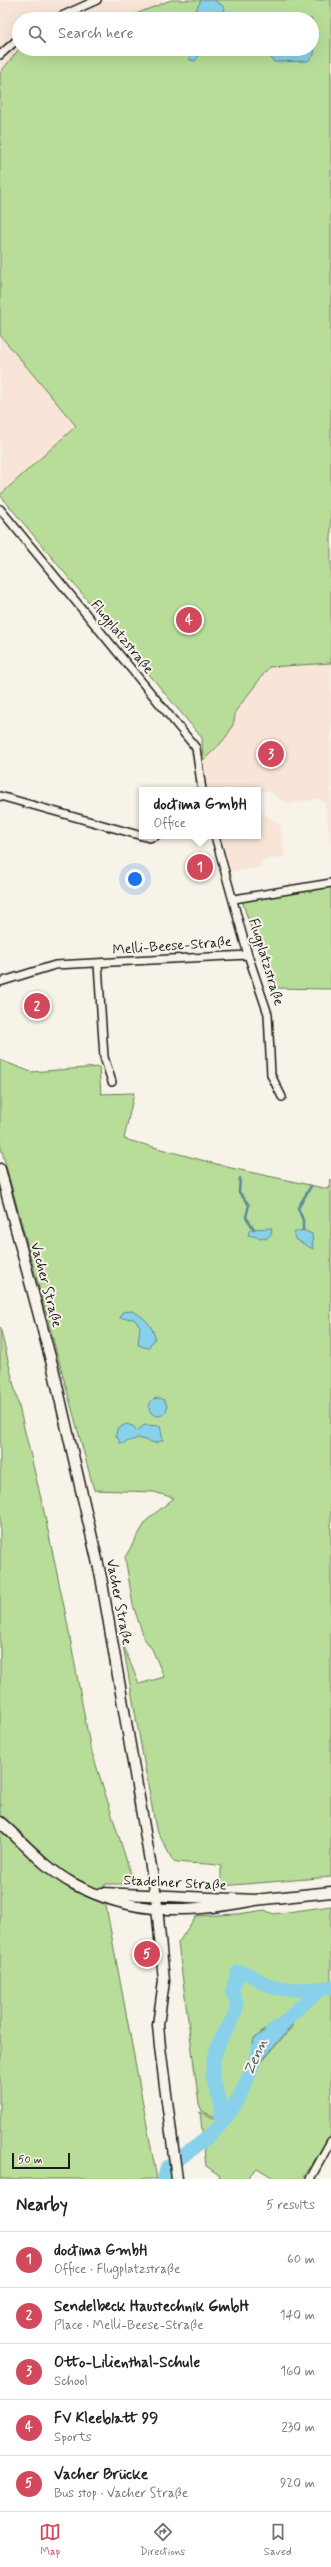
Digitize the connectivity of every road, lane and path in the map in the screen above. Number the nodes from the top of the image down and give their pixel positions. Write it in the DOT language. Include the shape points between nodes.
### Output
graph roads {
  1 [pos="97,0"];
  2 [pos="70,12"];
  3 [pos="12,44"];
  4 [pos="0,54"];
  5 [pos="0,509"];
  6 [pos="202,787"];
  7 [pos="0,796"];
  8 [pos="139,835"];
  9 [pos="216,839"];
  10 [pos="331,883"];
  11 [pos="234,899"];
  12 [pos="248,955"];
  13 [pos="98,964"];
  14 [pos="0,982"];
  15 [pos="112,1082"];
  16 [pos="282,1097"];
  17 [pos="0,1169"];
  18 [pos="0,1822"];
  19 [pos="94,1892"];
  20 [pos="331,1892"];
  21 [pos="156,1896"];
  22 [pos="255,1900"];
  23 [pos="157,1910"];
  24 [pos="331,2141"];
  25 [pos="177,2179"];
  26 [pos="310,2179"];
  1 -- 2 [label="street"];
  3 -- 4 [label="street"];
  5 -- 6 [label="street, Flugplatzstraße" via="196,748"];
  7 -- 8 [label="street"];
  9 -- 11 [label="street, Flugplatzstraße"];
  10 -- 11 [label="street"];
  11 -- 12 [label="street, Flugplatzstraße"];
  12 -- 13 [label="street, Melli-Beese-Straße"];
  12 -- 16 [label="street, Flugplatzstraße" via="268,1014 271,1074"];
  13 -- 14 [label="street, Melli-Beese-Straße" via="55,965"];
  13 -- 15 [label="street, Melli-Beese-Straße" via="104,1057"];
  17 -- 21 [label="street, Vacher Straße" via="53,1368 101,1577"];
  18 -- 19 [label="street, Stadelner Straße" via="54,1871 72,1883"];
  19 -- 21 [label="street, Stadelner Straße"];
  19 -- 23 [label="street, Stadelner Straße" via="113,1901"];
  20 -- 22 [label="street, Stadelner Straße"];
  21 -- 22 [label="street, Stadelner Straße"];
  21 -- 23 [label="street, Vacher Straße"];
  22 -- 23 [label="street, Stadelner Straße" via="214,1907"];
  23 -- 25 [label="street, Vacher Straße" via="164,1981 158,2025"];
  24 -- 26 [label="street"];
}
